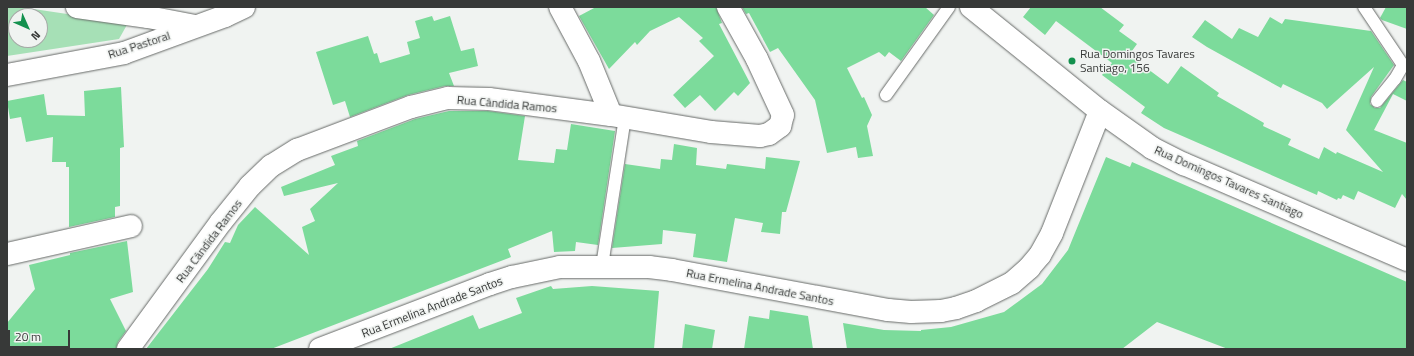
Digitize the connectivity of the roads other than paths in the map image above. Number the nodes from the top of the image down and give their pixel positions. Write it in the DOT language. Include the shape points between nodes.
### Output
graph roads {
  1 [pos="77,7"];
  2 [pos="244,7"];
  3 [pos="560,7"];
  4 [pos="728,7"];
  5 [pos="949,7"];
  6 [pos="971,7"];
  7 [pos="1364,7"];
  8 [pos="195,26"];
  9 [pos="1405,65"];
  10 [pos="7,75"];
  11 [pos="886,95"];
  12 [pos="1377,101"];
  13 [pos="1100,111"];
  14 [pos="618,117"];
  15 [pos="132,226"];
  16 [pos="7,254"];
  17 [pos="1407,260"];
  18 [pos="602,266"];
  19 [pos="128,349"];
  20 [pos="320,349"];
  1 -- 8 [label="street"];
  2 -- 8 [label="street, Rua Pastoral"];
  3 -- 14 [label="street"];
  4 -- 14 [label="street, Rua Cândida Ramos" via="781,107 783,115 780,126 770,134 737,135"];
  5 -- 11 [label="lane"];
  6 -- 13 [label="street, Rua Domingos Tavares Santiago"];
  7 -- 9 [label="lane"];
  8 -- 10 [label="street, Rua Pastoral" via="124,53"];
  9 -- 12 [label="lane"];
  13 -- 17 [label="street, Rua Domingos Tavares Santiago" via="1140,141 1184,164"];
  13 -- 18 [label="street, Rua Ermelina Andrade Santos" via="1052,233 1040,255 1012,283 956,308 926,312 888,310 672,270"];
  14 -- 18 [label="lane"];
  14 -- 19 [label="street, Rua Cândida Ramos" via="489,99 448,98 424,103 297,150 270,166 250,186"];
  15 -- 16 [label="street"];
  18 -- 20 [label="street, Rua Ermelina Andrade Santos" via="560,267 512,277"];
}
